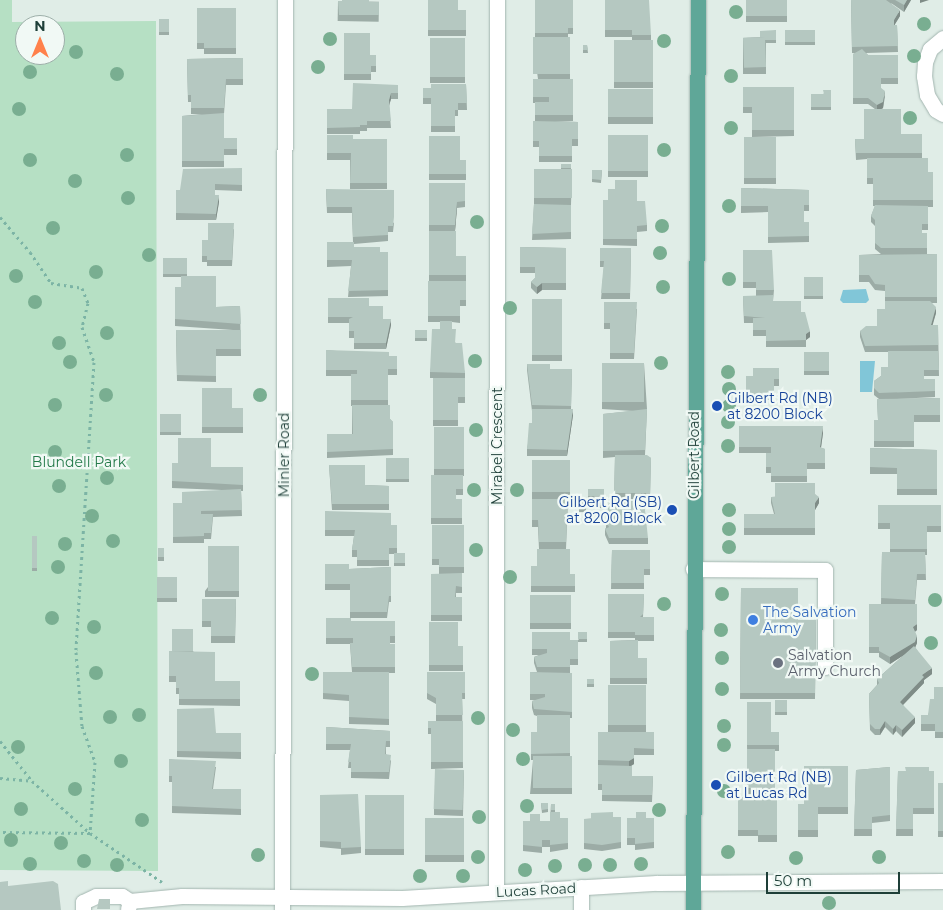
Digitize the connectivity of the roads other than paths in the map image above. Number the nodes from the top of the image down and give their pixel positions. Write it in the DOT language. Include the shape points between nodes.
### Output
graph roads {
  1 [pos="285,0"];
  2 [pos="497,0"];
  3 [pos="698,0"];
  4 [pos="943,38"];
  5 [pos="943,114"];
  6 [pos="693,569"];
  7 [pos="825,667"];
  8 [pos="943,881"];
  9 [pos="693,882"];
  10 [pos="581,887"];
  11 [pos="496,892"];
  12 [pos="282,904"];
  13 [pos="129,906"];
  14 [pos="83,910"];
  15 [pos="581,910"];
  16 [pos="693,910"];
  1 -- 12 [label="street, Minler Road"];
  2 -- 11 [label="street, Mirabel Crescent"];
  3 -- 6 [label="main road, Gilbert Road"];
  4 -- 5 [label="street" via="930,49 924,76 927,95 936,110"];
  6 -- 7 [label="street" via="825,570"];
  6 -- 9 [label="main road, Gilbert Road"];
  8 -- 9 [label="street, Lucas Road"];
  9 -- 10 [label="street, Lucas Road"];
  9 -- 16 [label="main road, Gilbert Road"];
  10 -- 11 [label="street, Lucas Road"];
  10 -- 15 [label="street"];
  11 -- 12 [label="street, Lucas Road"];
  12 -- 13 [label="street, Lucas Road" via="182,896"];
  13 -- 14 [label="street, Lucas Road" via="122,896 96,896 83,902"];
}
